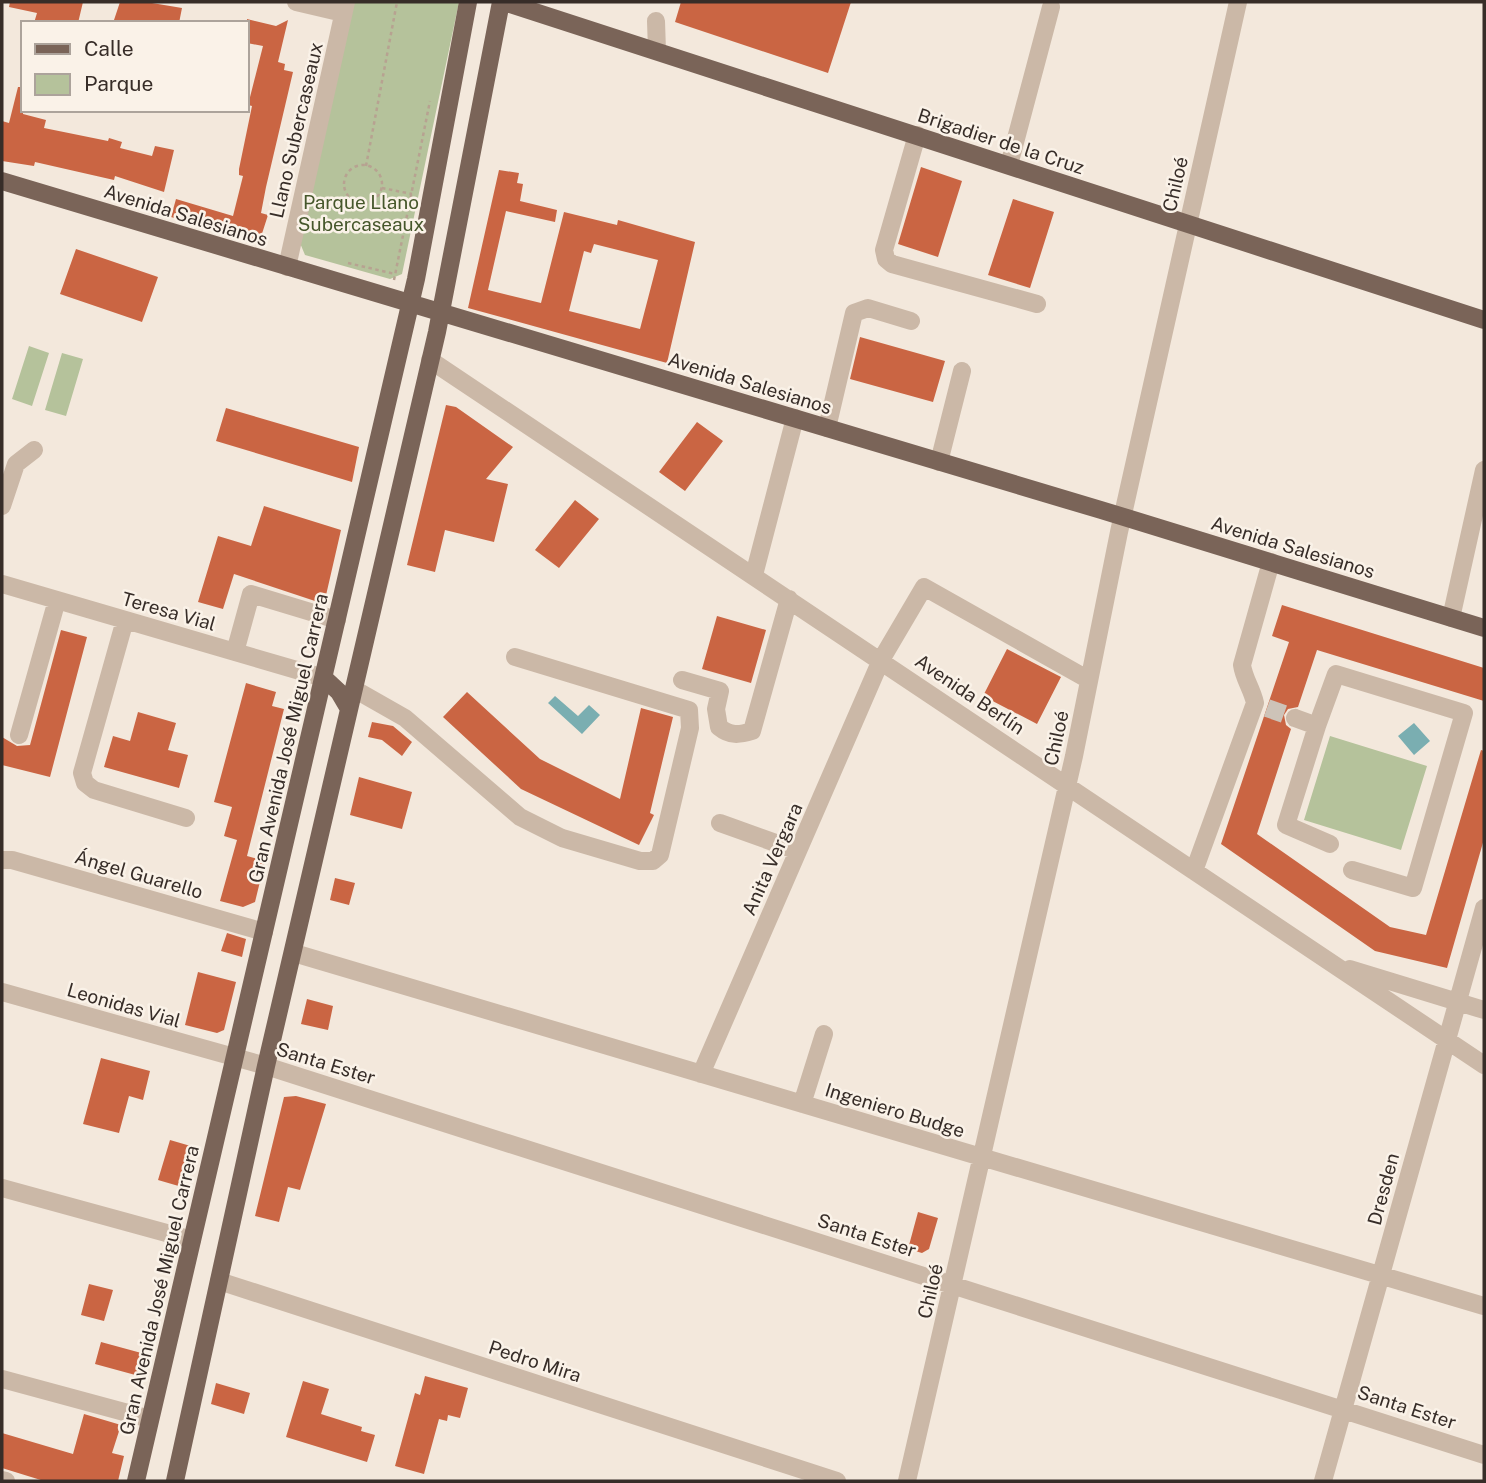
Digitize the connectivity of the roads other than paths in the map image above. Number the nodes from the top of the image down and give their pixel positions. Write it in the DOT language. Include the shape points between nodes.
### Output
graph roads {
  1 [pos="296,2"];
  2 [pos="468,2"];
  3 [pos="503,2"];
  4 [pos="1238,2"];
  5 [pos="345,7"];
  6 [pos="1051,7"];
  7 [pos="656,21"];
  8 [pos="657,51"];
  9 [pos="917,135"];
  10 [pos="1009,165"];
  11 [pos="2,181"];
  12 [pos="1188,224"];
  13 [pos="287,267"];
  14 [pos="410,304"];
  15 [pos="1037,304"];
  16 [pos="441,312"];
  17 [pos="1484,320"];
  18 [pos="911,321"];
  19 [pos="430,360"];
  20 [pos="962,371"];
  21 [pos="795,418"];
  22 [pos="827,428"];
  23 [pos="34,450"];
  24 [pos="939,462"];
  25 [pos="1484,470"];
  26 [pos="2,506"];
  27 [pos="1122,517"];
  28 [pos="1271,562"];
  29 [pos="754,575"];
  30 [pos="2,584"];
  31 [pos="789,598"];
  32 [pos="57,600"];
  33 [pos="1451,618"];
  34 [pos="125,620"];
  35 [pos="337,620"];
  36 [pos="1484,628"];
  37 [pos="235,652"];
  38 [pos="516,657"];
  39 [pos="881,660"];
  40 [pos="324,678"];
  41 [pos="682,680"];
  42 [pos="1089,680"];
  43 [pos="354,689"];
  44 [pos="349,709"];
  45 [pos="1295,718"];
  46 [pos="1317,726"];
  47 [pos="19,735"];
  48 [pos="1067,785"];
  49 [pos="186,818"];
  50 [pos="720,823"];
  51 [pos="1330,844"];
  52 [pos="798,851"];
  53 [pos="2,860"];
  54 [pos="1352,870"];
  55 [pos="1194,871"];
  56 [pos="1484,908"];
  57 [pos="264,932"];
  58 [pos="294,953"];
  59 [pos="1331,964"];
  60 [pos="2,992"];
  61 [pos="1457,1002"];
  62 [pos="1484,1010"];
  63 [pos="824,1034"];
  64 [pos="1446,1040"];
  65 [pos="236,1058"];
  66 [pos="1484,1065"];
  67 [pos="267,1066"];
  68 [pos="701,1074"];
  69 [pos="802,1104"];
  70 [pos="983,1157"];
  71 [pos="2,1188"];
  72 [pos="192,1240"];
  73 [pos="1381,1275"];
  74 [pos="219,1281"];
  75 [pos="954,1284"];
  76 [pos="1484,1306"];
  77 [pos="2,1379"];
  78 [pos="1343,1409"];
  79 [pos="150,1419"];
  80 [pos="1484,1455"];
  81 [pos="136,1481"];
  82 [pos="175,1481"];
  83 [pos="837,1481"];
  84 [pos="907,1481"];
  85 [pos="1323,1481"];
  1 -- 5 [label="street"];
  2 -- 14 [label="main road, Gran Avenida José Miguel Carrera"];
  3 -- 8 [label="main road, Brigadier de la Cruz"];
  3 -- 16 [label="main road"];
  4 -- 12 [label="street, Chiloé"];
  5 -- 13 [label="street, Llano Subercaseaux"];
  6 -- 10 [label="street"];
  7 -- 8 [label="street"];
  8 -- 9 [label="main road, Brigadier de la Cruz"];
  9 -- 10 [label="main road, Brigadier de la Cruz"];
  9 -- 15 [label="street" via="884,250 886,260"];
  10 -- 12 [label="main road, Brigadier de la Cruz"];
  11 -- 13 [label="main road, Avenida Salesianos"];
  12 -- 17 [label="main road, Brigadier de la Cruz"];
  12 -- 27 [label="street, Chiloé"];
  13 -- 14 [label="main road, Avenida Salesianos"];
  14 -- 16 [label="main road, Avenida Salesianos"];
  14 -- 35 [label="main road, Gran Avenida José Miguel Carrera"];
  16 -- 19 [label="main road"];
  16 -- 21 [label="main road, Avenida Salesianos"];
  18 -- 22 [label="street" via="868,308 854,313"];
  19 -- 29 [label="street, Avenida Berlín"];
  19 -- 43 [label="main road"];
  20 -- 24 [label="street"];
  21 -- 22 [label="main road, Avenida Salesianos"];
  21 -- 29 [label="street"];
  22 -- 24 [label="main road, Avenida Salesianos"];
  23 -- 26 [label="street" via="16,464"];
  24 -- 27 [label="main road, Avenida Salesianos"];
  25 -- 33 [label="street"];
  27 -- 28 [label="main road, Avenida Salesianos"];
  27 -- 42 [label="street, Chiloé"];
  28 -- 33 [label="main road, Avenida Salesianos"];
  28 -- 55 [label="street" via="1242,665 1244,680 1261,706"];
  29 -- 31 [label="street, Avenida Berlín"];
  30 -- 32 [label="street, Teresa Vial"];
  31 -- 39 [label="street, Avenida Berlín"];
  31 -- 41 [label="street" via="752,731 726,733 719,727 716,709 720,691"];
  32 -- 34 [label="street, Teresa Vial"];
  32 -- 47 [label="street"];
  33 -- 36 [label="main road, Avenida Salesianos"];
  34 -- 37 [label="street, Teresa Vial"];
  34 -- 49 [label="street" via="82,773 85,783 94,790"];
  35 -- 37 [label="street" via="251,594"];
  35 -- 40 [label="main road, Gran Avenida José Miguel Carrera"];
  37 -- 40 [label="street, Teresa Vial"];
  38 -- 43 [label="street" via="688,710 690,728 660,855 653,861 562,838 520,817 405,718"];
  39 -- 42 [label="street, Anita Vergara" via="924,587"];
  39 -- 48 [label="street, Avenida Berlín"];
  39 -- 52 [label="street, Anita Vergara"];
  40 -- 44 [label="main road"];
  40 -- 57 [label="main road, Gran Avenida José Miguel Carrera"];
  42 -- 48 [label="street, Chiloé"];
  43 -- 44 [label="main road"];
  44 -- 58 [label="main road"];
  45 -- 46 [label="street"];
  46 -- 51 [label="street" via="1286,825"];
  46 -- 54 [label="street" via="1336,674 1464,713 1413,888"];
  48 -- 55 [label="street, Avenida Berlín"];
  48 -- 70 [label="street, Chiloé"];
  50 -- 52 [label="street"];
  52 -- 68 [label="street, Anita Vergara"];
  53 -- 57 [label="street, Ángel Guarello"];
  55 -- 59 [label="street, Avenida Berlín"];
  56 -- 61 [label="street, Dresden"];
  57 -- 65 [label="main road, Gran Avenida José Miguel Carrera"];
  58 -- 67 [label="main road"];
  58 -- 68 [label="street, Ingeniero Budge"];
  59 -- 61 [label="street"];
  59 -- 64 [label="street, Avenida Berlín"];
  60 -- 65 [label="street, Leonidas Vial"];
  61 -- 62 [label="street"];
  61 -- 64 [label="street, Dresden"];
  63 -- 69 [label="street"];
  64 -- 66 [label="street, Avenida Berlín"];
  64 -- 73 [label="street, Dresden"];
  65 -- 67 [label="street, Santa Ester"];
  65 -- 72 [label="main road, Gran Avenida José Miguel Carrera"];
  67 -- 74 [label="main road"];
  67 -- 75 [label="street, Santa Ester"];
  68 -- 69 [label="street, Ingeniero Budge"];
  69 -- 70 [label="street, Ingeniero Budge"];
  70 -- 73 [label="street, Ingeniero Budge"];
  70 -- 75 [label="street, Chiloé"];
  71 -- 72 [label="street"];
  72 -- 79 [label="main road, Gran Avenida José Miguel Carrera"];
  73 -- 76 [label="street, Ingeniero Budge"];
  73 -- 78 [label="street, Dresden"];
  74 -- 82 [label="main road"];
  74 -- 83 [label="street, Pedro Mira"];
  75 -- 78 [label="street, Santa Ester"];
  75 -- 84 [label="street, Chiloé"];
  77 -- 79 [label="street"];
  78 -- 80 [label="street, Santa Ester"];
  78 -- 85 [label="street, Dresden"];
  79 -- 81 [label="main road, Gran Avenida José Miguel Carrera"];
}
